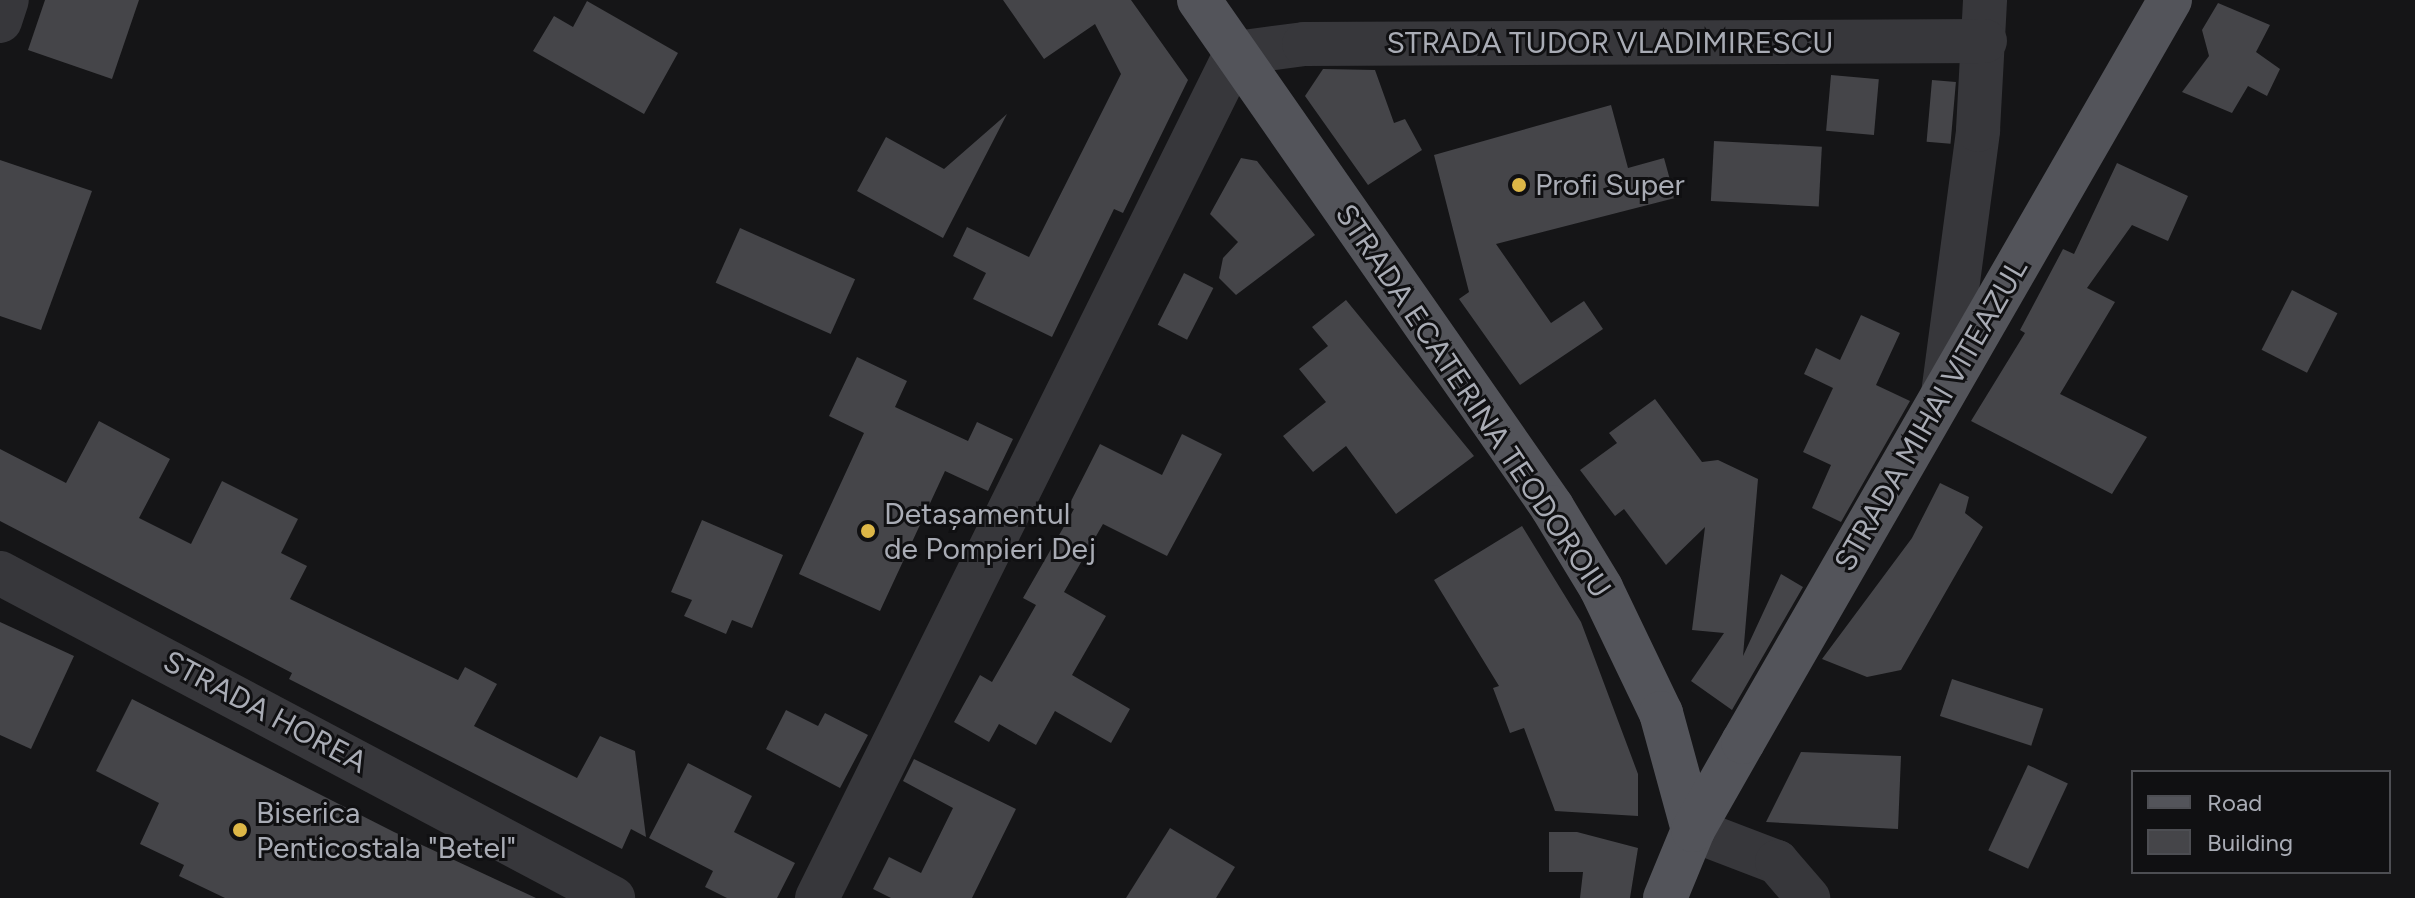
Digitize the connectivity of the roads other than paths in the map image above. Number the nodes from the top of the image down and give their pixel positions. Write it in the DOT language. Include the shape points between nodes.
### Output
graph roads {
  1 [pos="7,0"];
  2 [pos="1199,0"];
  3 [pos="2170,0"];
  4 [pos="1985,20"];
  5 [pos="0,21"];
  6 [pos="1236,53"];
  7 [pos="1943,394"];
  8 [pos="0,573"];
  9 [pos="1693,830"];
  10 [pos="613,898"];
  11 [pos="817,898"];
  12 [pos="1665,898"];
  13 [pos="1808,898"];
  1 -- 5 [label="street"];
  2 -- 6 [label="main road, STRADA ECATERINA TEODOROIU"];
  3 -- 7 [label="main road, STRADA MIHAI VITEAZUL"];
  4 -- 6 [label="street, STRADA TUDOR VLADIMIRESCU" via="1304,44"];
  4 -- 7 [label="street"];
  6 -- 9 [label="main road, STRADA ECATERINA TEODOROIU" via="1552,507 1601,588 1661,713"];
  6 -- 11 [label="street"];
  7 -- 9 [label="main road, STRADA MIHAI VITEAZUL"];
  8 -- 10 [label="street, STRADA HOREA"];
  9 -- 12 [label="main road, STRADA MIHAI VITEAZUL"];
  9 -- 13 [label="street" via="1777,862"];
}
